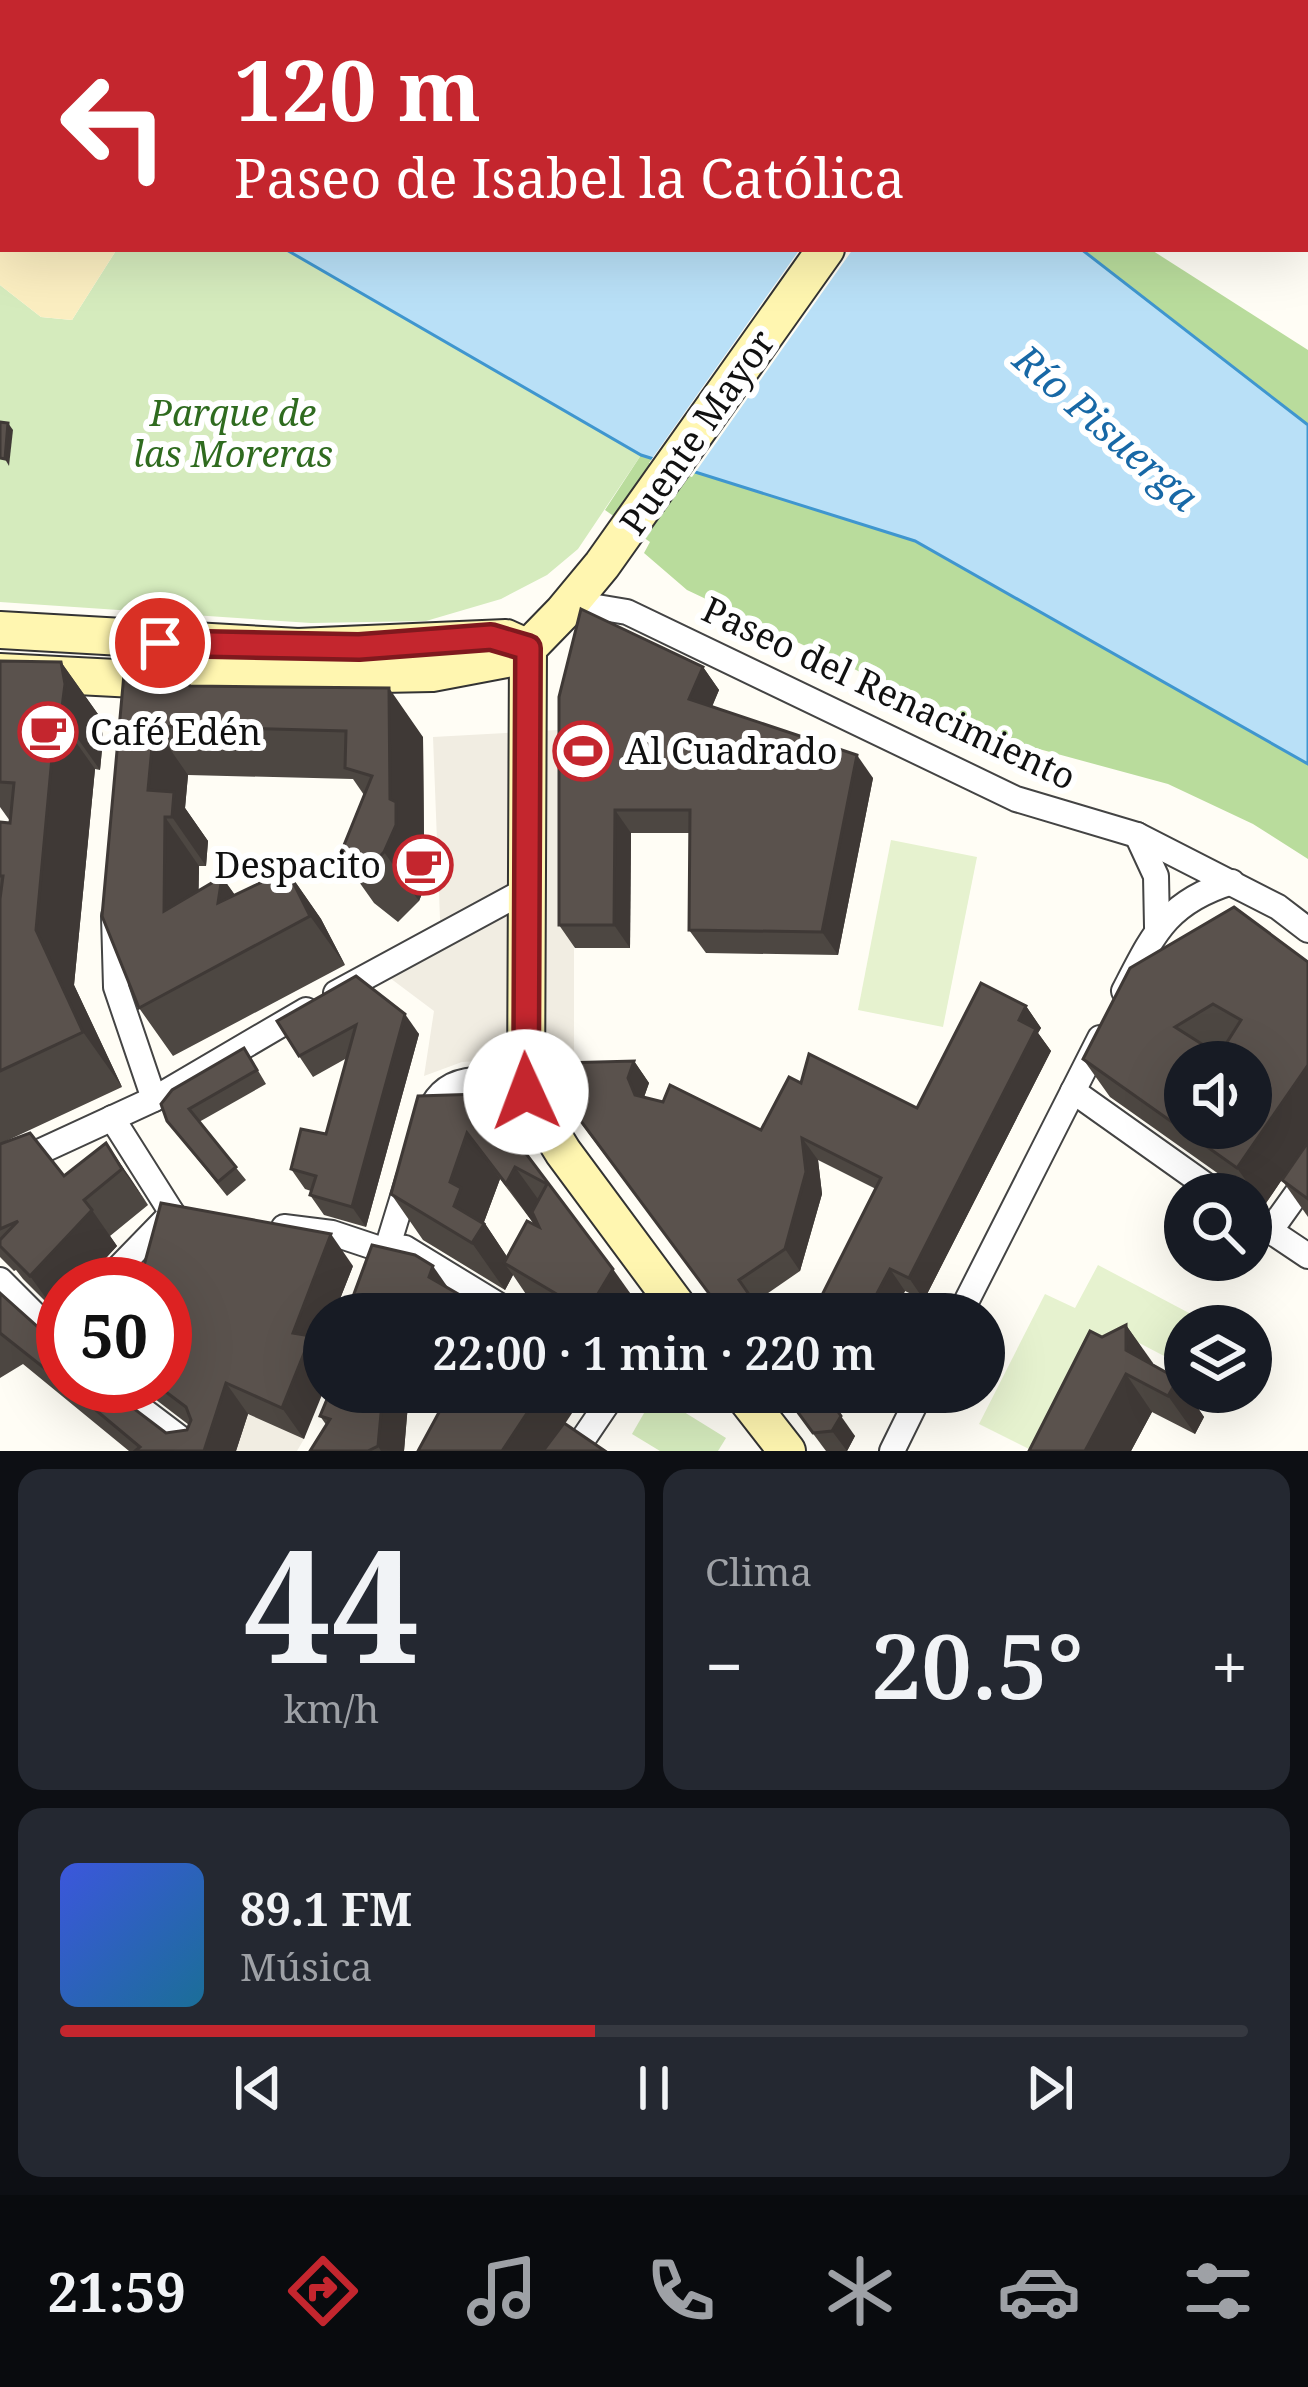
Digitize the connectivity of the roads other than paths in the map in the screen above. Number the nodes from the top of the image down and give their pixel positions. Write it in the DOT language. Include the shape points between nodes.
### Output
graph roads {
  1 [pos="1029,0"];
  2 [pos="1116,0"];
  3 [pos="824,252"];
  4 [pos="563,612"];
  5 [pos="0,630"];
  6 [pos="528,648"];
  7 [pos="0,672"];
  8 [pos="1137,835"];
  9 [pos="1232,882"];
  10 [pos="526,890"];
  11 [pos="113,893"];
  12 [pos="1156,928"];
  13 [pos="1308,930"];
  14 [pos="1073,1091"];
  15 [pos="526,1092"];
  16 [pos="154,1099"];
  17 [pos="112,1118"];
  18 [pos="0,1170"];
  19 [pos="1188,1173"];
  20 [pos="1308,1178"];
  21 [pos="1272,1212"];
  22 [pos="263,1225"];
  23 [pos="1272,1232"];
  24 [pos="387,1249"];
  25 [pos="1308,1256"];
  26 [pos="134,1257"];
  27 [pos="0,1280"];
  28 [pos="373,1293"];
  29 [pos="478,1293"];
  30 [pos="663,1293"];
  31 [pos="971,1293"];
  32 [pos="36,1313"];
  33 [pos="147,1413"];
  34 [pos="600,1413"];
  35 [pos="753,1413"];
  36 [pos="911,1413"];
  37 [pos="769,1443"];
  38 [pos="197,1451"];
  39 [pos="574,1451"];
  40 [pos="892,1451"];
  1 -- 2 [label="highway"];
  3 -- 4 [label="main road, Puente Mayor"];
  4 -- 6 [label="main road, Puente Mayor"];
  4 -- 8 [label="street, Paseo del Renacimiento" via="628,612 1016,800"];
  5 -- 6 [label="main road" via="298,647 491,637"];
  6 -- 7 [label="main road" via="432,673 131,697"];
  6 -- 10 [label="main road"];
  8 -- 9 [label="street, Paseo del Renacimiento"];
  8 -- 12 [label="street" via="1156,876"];
  9 -- 12 [label="street" via="1194,896"];
  9 -- 13 [label="street, Paseo del Renacimiento"];
  10 -- 15 [label="main road"];
  10 -- 16 [label="street"];
  11 -- 16 [label="street" via="116,987"];
  12 -- 14 [label="street"];
  14 -- 19 [label="street"];
  14 -- 31 [label="street"];
  15 -- 24 [label="street" via="484,1078 440,1092"];
  15 -- 30 [label="main road"];
  16 -- 17 [label="street"];
  17 -- 18 [label="street"];
  17 -- 26 [label="street" via="183,1214"];
  20 -- 21 [label="street"];
  22 -- 24 [label="street"];
  23 -- 25 [label="street"];
  24 -- 28 [label="street"];
  24 -- 29 [label="street" via="405,1248"];
  27 -- 32 [label="street"];
  33 -- 38 [label="street"];
  34 -- 39 [label="street"];
  35 -- 37 [label="main road"];
  36 -- 40 [label="street"];
}
